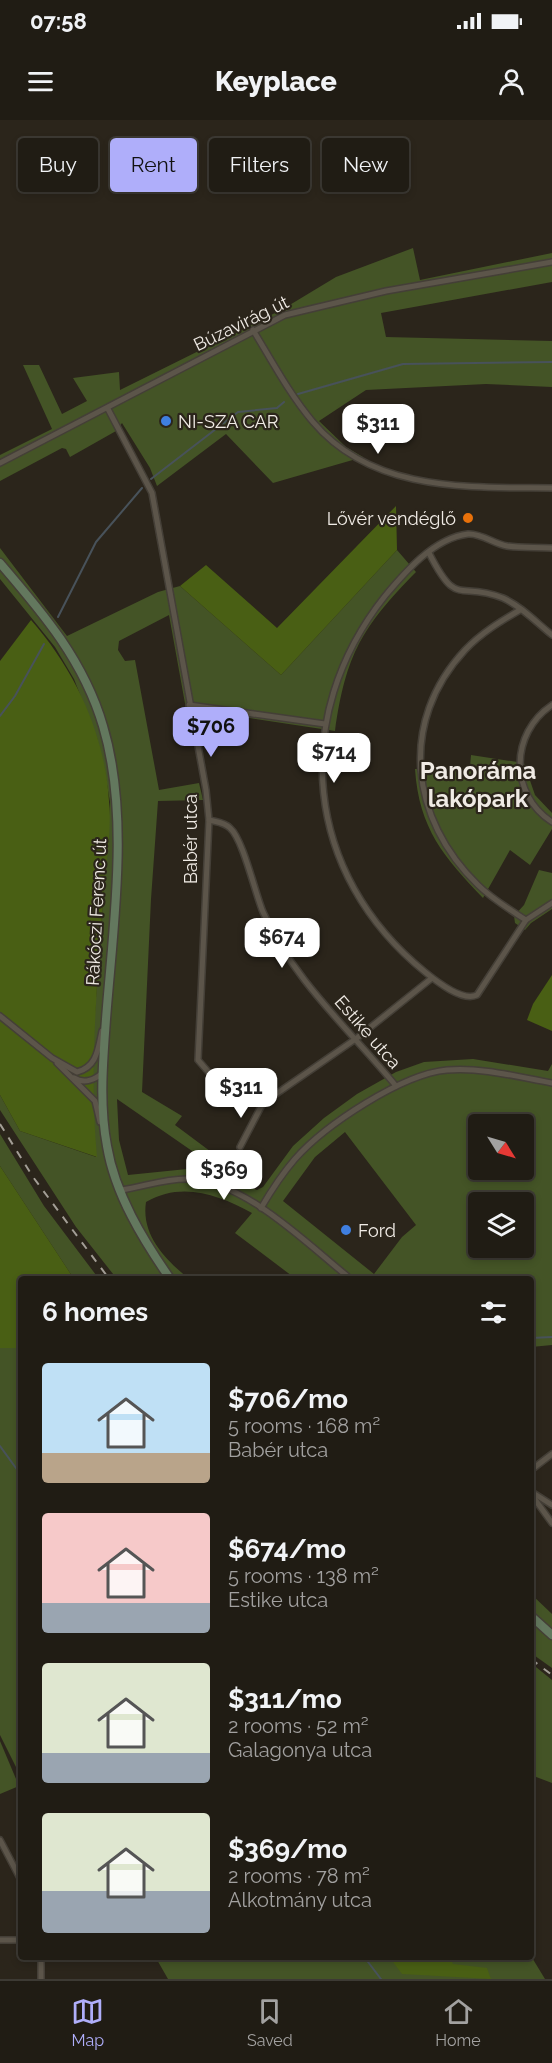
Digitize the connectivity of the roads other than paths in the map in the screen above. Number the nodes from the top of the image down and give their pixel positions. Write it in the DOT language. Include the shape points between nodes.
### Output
graph roads {
  1 [pos="552,262"];
  2 [pos="253,330"];
  3 [pos="108,409"];
  4 [pos="0,464"];
  5 [pos="552,488"];
  6 [pos="552,548"];
  7 [pos="429,553"];
  8 [pos="0,563"];
  9 [pos="520,610"];
  10 [pos="552,635"];
  11 [pos="189,705"];
  12 [pos="552,705"];
  13 [pos="325,724"];
  14 [pos="209,820"];
  15 [pos="552,822"];
  16 [pos="552,903"];
  17 [pos="526,920"];
  18 [pos="432,978"];
  19 [pos="107,1000"];
  20 [pos="0,1016"];
  21 [pos="357,1038"];
  22 [pos="52,1058"];
  23 [pos="77,1072"];
  24 [pos="68,1075"];
  25 [pos="99,1076"];
  26 [pos="552,1083"];
  27 [pos="396,1086"];
  28 [pos="263,1103"];
  29 [pos="107,1146"];
  30 [pos="240,1147"];
  31 [pos="121,1190"];
  32 [pos="261,1208"];
  33 [pos="168,1276"];
  34 [pos="347,1276"];
  35 [pos="552,1454"];
  36 [pos="534,1468"];
  37 [pos="534,1494"];
  38 [pos="534,1496"];
  39 [pos="552,1505"];
  40 [pos="552,1523"];
  41 [pos="534,1619"];
  42 [pos="552,1635"];
  43 [pos="0,1840"];
  44 [pos="18,1874"];
  45 [pos="0,1940"];
  46 [pos="18,1940"];
  47 [pos="41,1960"];
  48 [pos="41,1979"];
  1 -- 2 [label="street, Búzavirág út" via="338,302 285,315"];
  2 -- 3 [label="street, Búzavirág út"];
  2 -- 5 [label="street" via="315,424 346,451 366,462 435,485"];
  3 -- 4 [label="street, Búzavirág út"];
  3 -- 11 [label="street, Babér utca" via="152,493"];
  6 -- 7 [label="street" via="504,545 469,534"];
  7 -- 9 [label="street" via="453,588 502,598"];
  7 -- 13 [label="street" via="392,588 348,650 331,693"];
  8 -- 19 [label="main road, Rákóczi Ferenc út" via="66,644 91,693 109,748 117,823"];
  9 -- 10 [label="street"];
  9 -- 17 [label="street" via="477,639 447,672 429,710 419,757 425,802 448,851 490,897"];
  11 -- 13 [label="street"];
  11 -- 14 [label="street, Babér utca"];
  12 -- 15 [label="street" via="530,726 519,761 528,797"];
  13 -- 18 [label="street" via="324,802 342,861 356,892 380,926"];
  14 -- 21 [label="street, Estike utca" via="233,830 274,935 314,992"];
  14 -- 28 [label="street, Babér utca" via="198,1060 211,1075"];
  16 -- 17 [label="street"];
  17 -- 18 [label="street" via="477,995 467,996"];
  18 -- 21 [label="street"];
  19 -- 23 [label="street" via="93,1063 88,1070"];
  19 -- 25 [label="main road, Rákóczi Ferenc út"];
  20 -- 22 [label="street"];
  21 -- 27 [label="street, Estike utca"];
  21 -- 28 [label="street"];
  22 -- 23 [label="street"];
  22 -- 24 [label="street"];
  23 -- 25 [label="street"];
  24 -- 25 [label="street" via="79,1082"];
  24 -- 29 [label="street" via="95,1101"];
  25 -- 29 [label="main road, Rákóczi Ferenc út"];
  26 -- 27 [label="street" via="457,1070 429,1074"];
  27 -- 32 [label="street" via="322,1134 296,1158"];
  28 -- 30 [label="street"];
  29 -- 31 [label="main road, Rákóczi Ferenc út"];
  31 -- 32 [label="street" via="167,1180 197,1180 225,1188"];
  31 -- 33 [label="main road, Rákóczi Ferenc út" via="137,1227"];
  32 -- 34 [label="street"];
  35 -- 36 [label="street"];
  37 -- 39 [label="street"];
  38 -- 40 [label="street"];
  41 -- 42 [label="main road"];
  43 -- 44 [label="street"];
  45 -- 46 [label="street"];
  47 -- 48 [label="street"];
}
